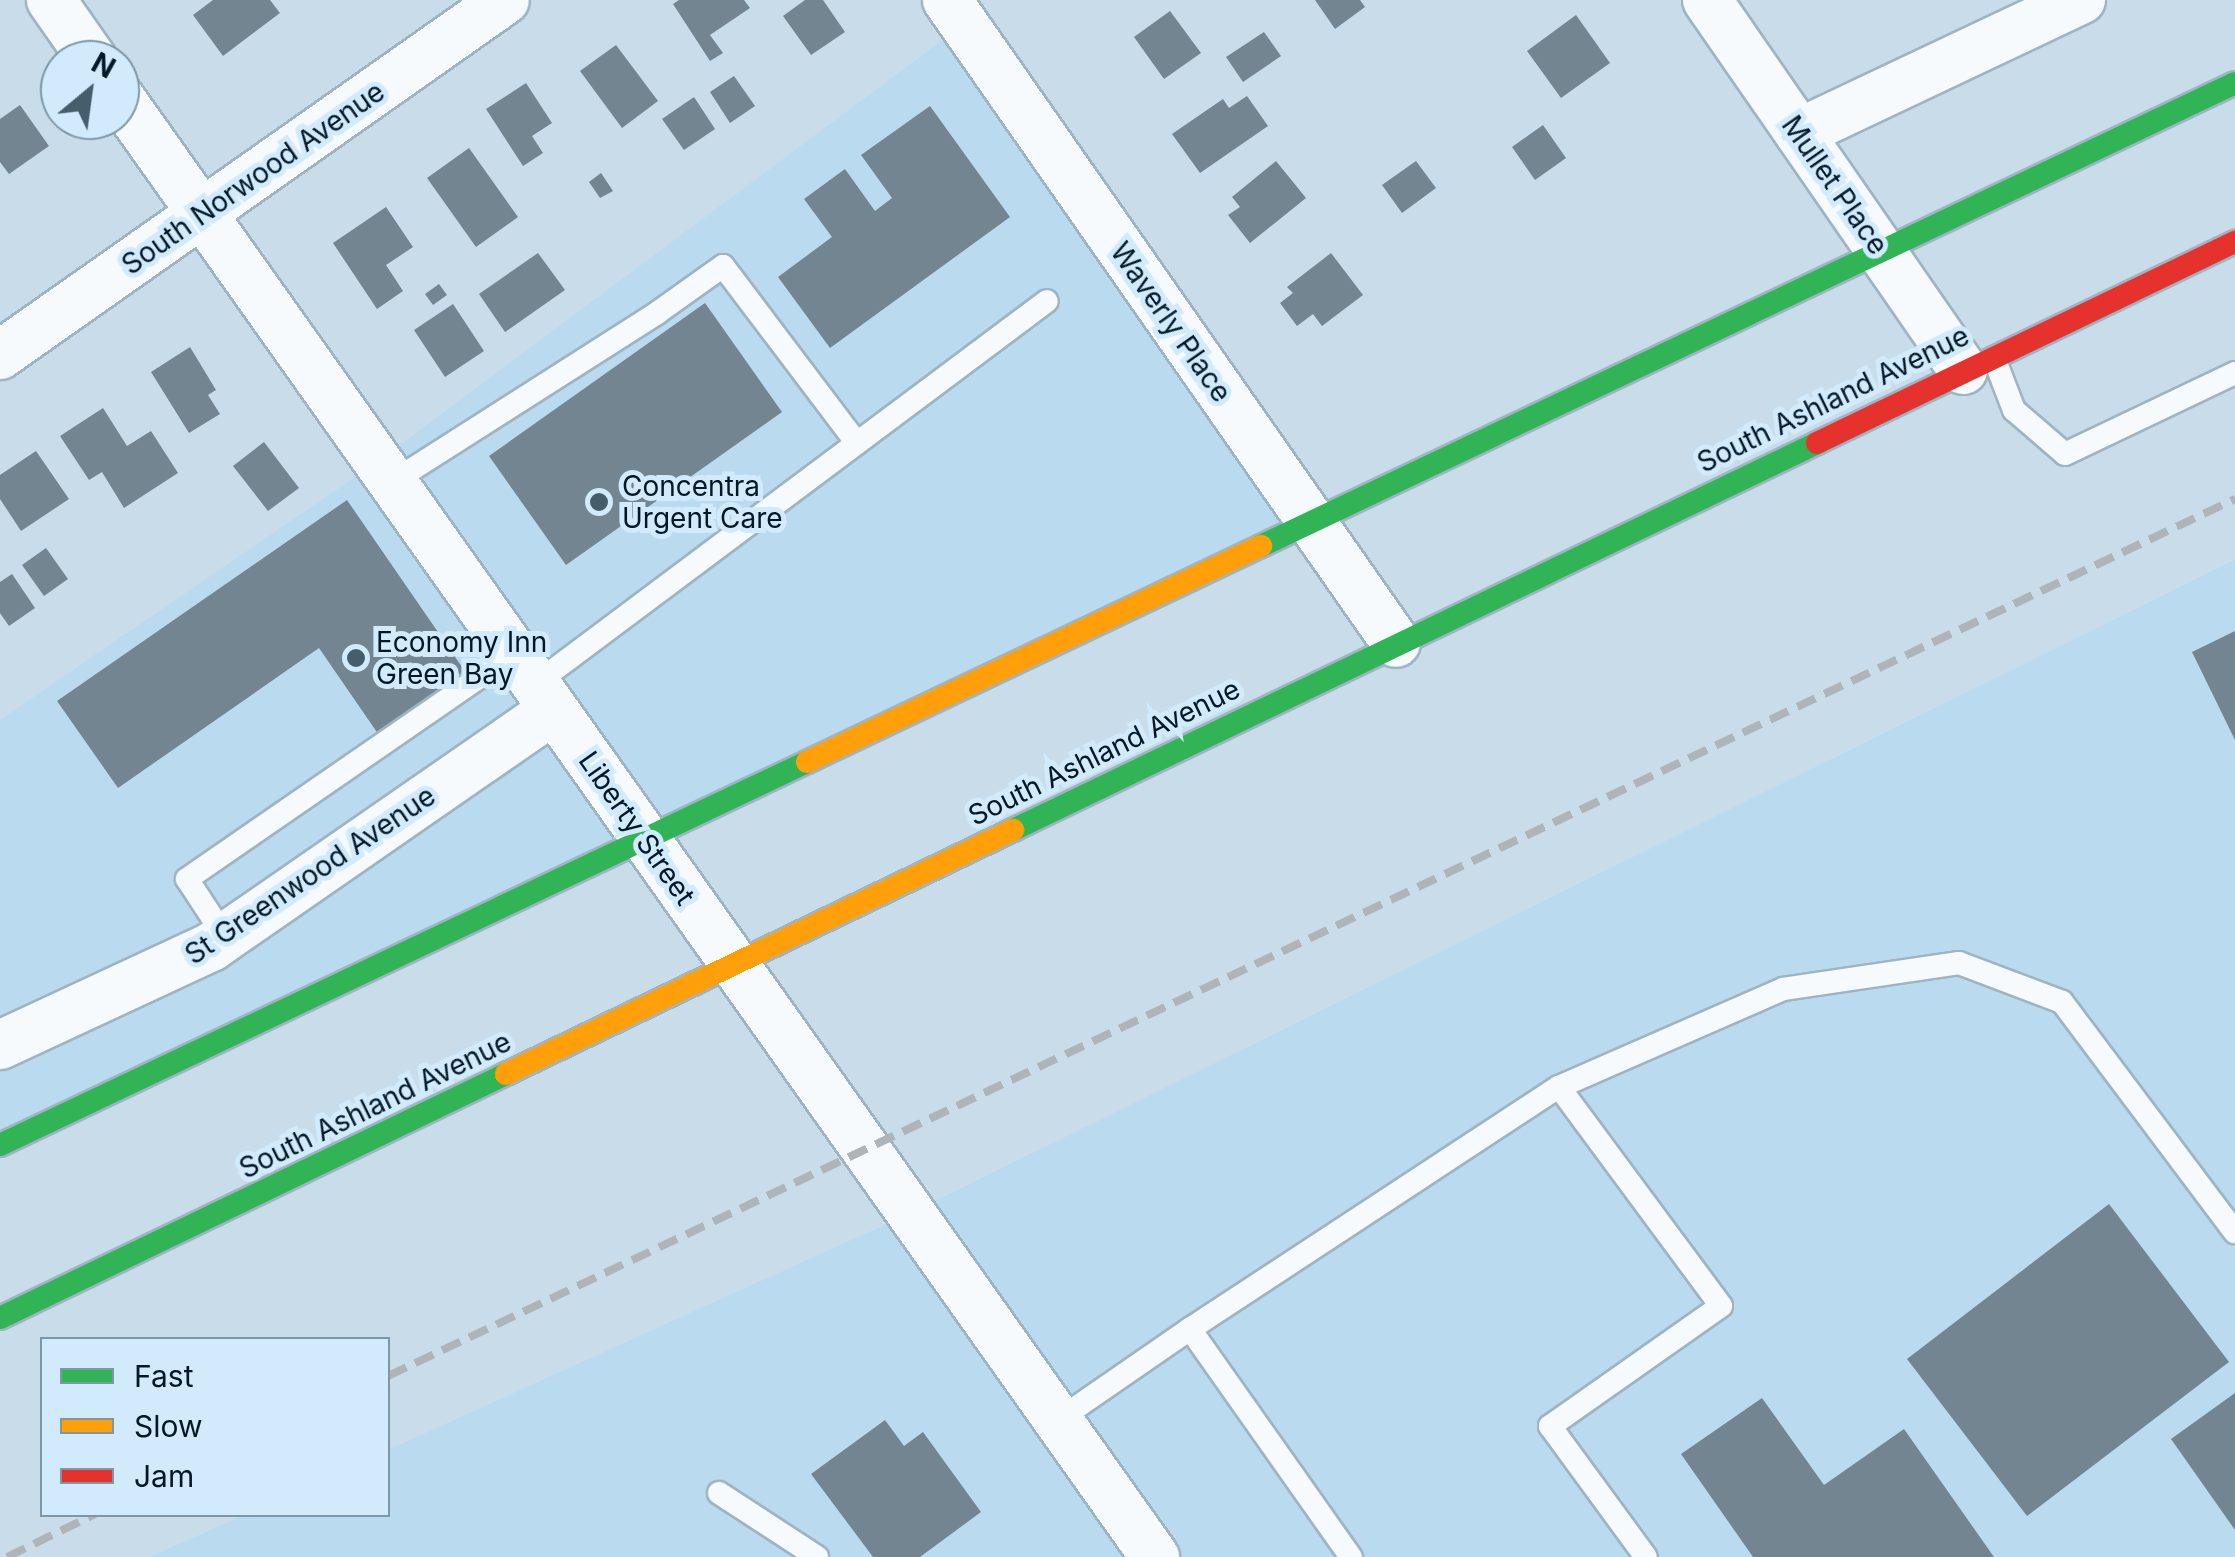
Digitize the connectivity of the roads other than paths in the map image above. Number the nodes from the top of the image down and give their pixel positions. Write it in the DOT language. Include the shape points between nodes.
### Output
graph roads {
  1 [pos="51,0"];
  2 [pos="505,0"];
  3 [pos="947,0"];
  4 [pos="1707,0"];
  5 [pos="2081,0"];
  6 [pos="79,40"];
  7 [pos="2235,83"];
  8 [pos="140,126"];
  9 [pos="1799,133"];
  10 [pos="202,214"];
  11 [pos="2235,242"];
  12 [pos="1880,251"];
  13 [pos="1046,301"];
  14 [pos="0,355"];
  15 [pos="1978,363"];
  16 [pos="2235,374"];
  17 [pos="857,443"];
  18 [pos="392,482"];
  19 [pos="1312,522"];
  20 [pos="1396,643"];
  21 [pos="534,682"];
  22 [pos="645,838"];
  23 [pos="226,937"];
  24 [pos="735,965"];
  25 [pos="0,1045"];
  26 [pos="1559,1087"];
  27 [pos="0,1144"];
  28 [pos="2235,1232"];
  29 [pos="0,1318"];
  30 [pos="1190,1329"];
  31 [pos="1058,1420"];
  32 [pos="719,1493"];
  33 [pos="1142,1552"];
  34 [pos="817,1557"];
  35 [pos="1351,1557"];
  36 [pos="1646,1557"];
  1 -- 6 [label="street"];
  2 -- 10 [label="street, South Norwood Avenue"];
  3 -- 19 [label="street, Waverly Place"];
  4 -- 9 [label="street, Mullet Place"];
  5 -- 9 [label="street"];
  7 -- 12 [label="main road"];
  8 -- 10 [label="street, Liberty Street"];
  9 -- 12 [label="street, Mullet Place"];
  10 -- 14 [label="street, South Norwood Avenue"];
  10 -- 18 [label="street, Liberty Street"];
  11 -- 15 [label="main road, South Ashland Avenue"];
  12 -- 15 [label="street, Mullet Place"];
  12 -- 19 [label="main road"];
  13 -- 17 [label="lane"];
  15 -- 16 [label="lane" via="2014,410 2064,454"];
  15 -- 20 [label="main road, South Ashland Avenue"];
  17 -- 18 [label="lane" via="723,266"];
  17 -- 21 [label="lane"];
  18 -- 21 [label="street, Liberty Street"];
  19 -- 20 [label="street, Waverly Place"];
  19 -- 22 [label="main road"];
  20 -- 24 [label="main road, South Ashland Avenue"];
  21 -- 22 [label="street, Liberty Street"];
  21 -- 23 [label="street, St Greenwood Avenue"];
  21 -- 23 [label="lane" via="187,879"];
  22 -- 24 [label="street, Liberty Street"];
  22 -- 27 [label="main road"];
  23 -- 25 [label="street, St Greenwood Avenue"];
  24 -- 29 [label="main road, South Ashland Avenue"];
  24 -- 31 [label="street, Liberty Street"];
  26 -- 28 [label="lane" via="1783,988 1958,963 2062,1002"];
  26 -- 30 [label="lane"];
  26 -- 36 [label="lane" via="1721,1306 1550,1426"];
  30 -- 31 [label="lane"];
  30 -- 35 [label="lane"];
  31 -- 33 [label="street, Liberty Street"];
  32 -- 34 [label="lane"];
}
